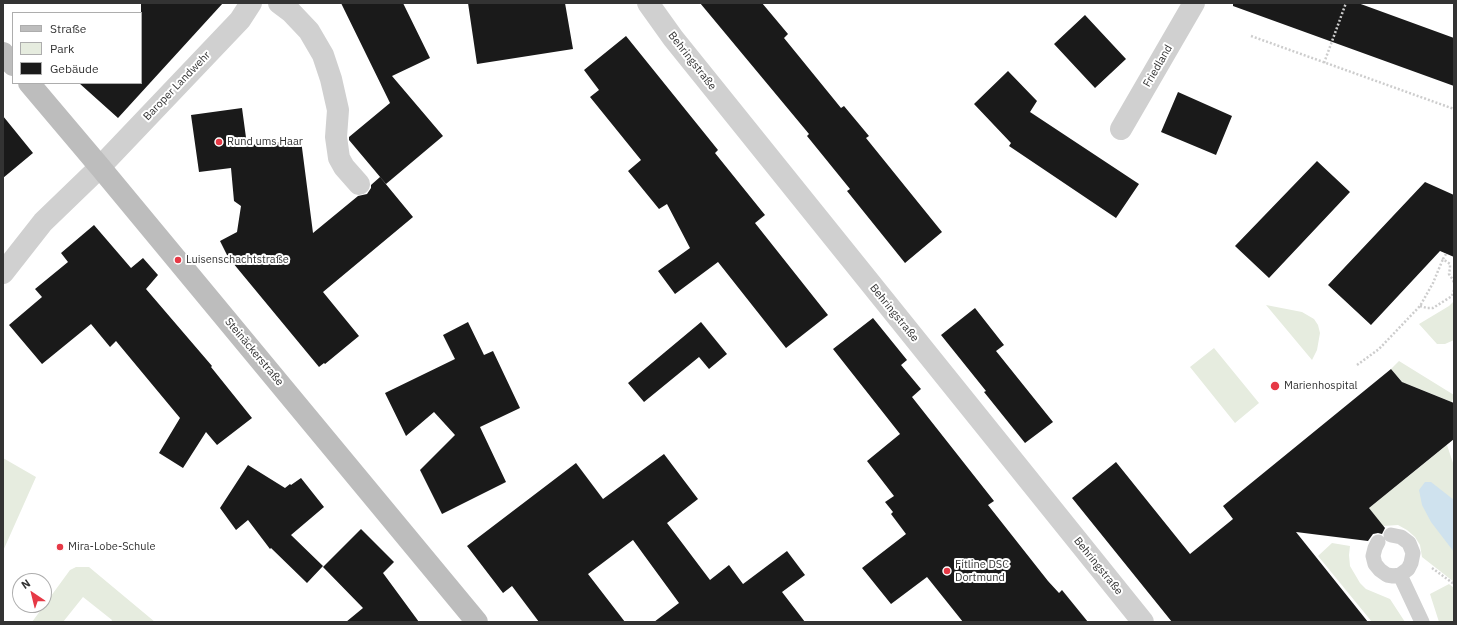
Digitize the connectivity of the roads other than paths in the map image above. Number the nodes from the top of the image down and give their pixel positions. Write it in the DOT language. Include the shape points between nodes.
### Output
graph roads {
  1 [pos="251,3"];
  2 [pos="279,3"];
  3 [pos="648,3"];
  4 [pos="1194,3"];
  5 [pos="3,53"];
  6 [pos="12,64"];
  7 [pos="30,84"];
  8 [pos="1121,129"];
  9 [pos="100,167"];
  10 [pos="359,184"];
  11 [pos="3,273"];
  12 [pos="1400,575"];
  13 [pos="477,622"];
  14 [pos="1143,622"];
  15 [pos="1422,622"];
  1 -- 9 [label="street, Baroper Landwehr" via="240,20"];
  2 -- 10 [label="street" via="309,31 322,55 338,110 336,137 339,158"];
  3 -- 14 [label="street, Behringstraße" via="673,38"];
  4 -- 8 [label="street, Friedland"];
  5 -- 6 [label="street"];
  7 -- 9 [label="street, Steinäckerstraße"];
  9 -- 11 [label="street" via="43,222"];
  9 -- 13 [label="street, Steinäckerstraße"];
  12 -- 12 [label="lane" via="1412,563 1413,553 1409,543 1401,537 1384,539 1375,548 1375,564 1386,575"];
  12 -- 15 [label="lane"];
}
